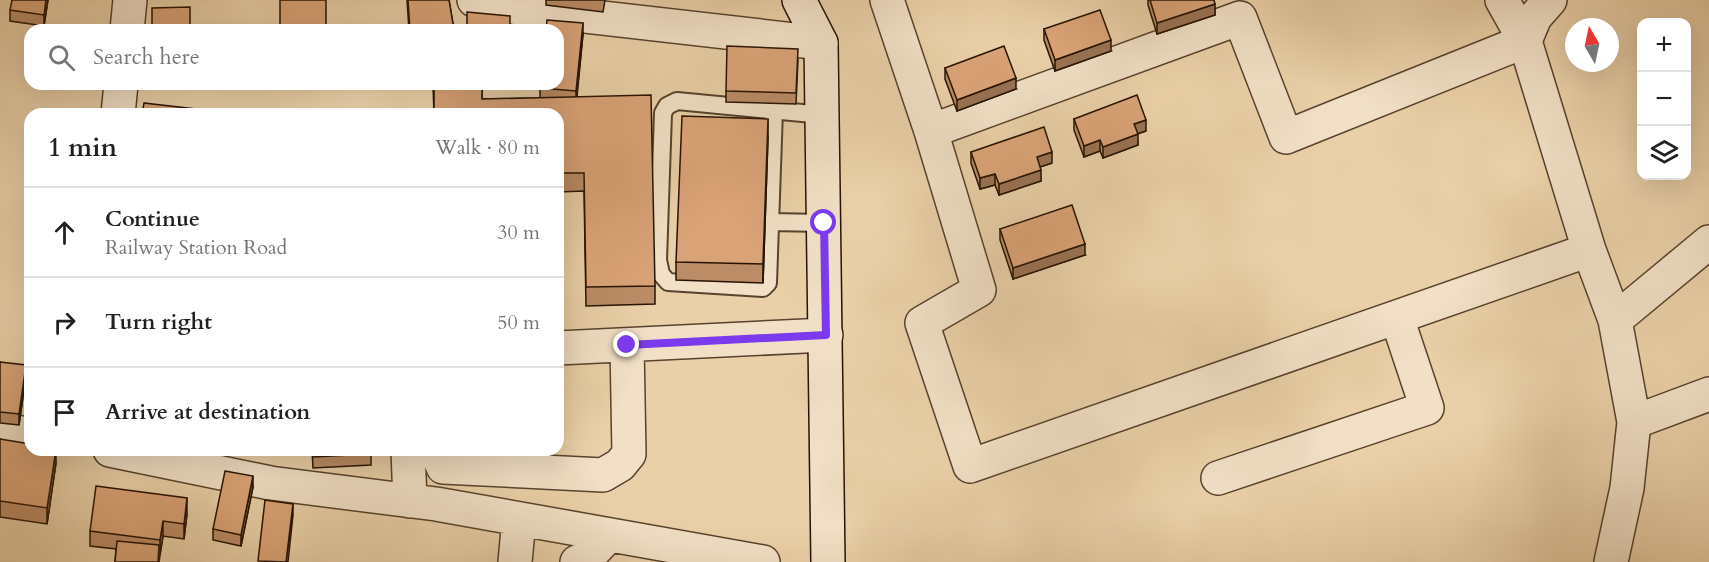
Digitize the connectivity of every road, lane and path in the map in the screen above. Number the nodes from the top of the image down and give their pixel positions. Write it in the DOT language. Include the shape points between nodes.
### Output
graph roads {
  1 [pos="130,0"];
  2 [pos="474,0"];
  3 [pos="799,0"];
  4 [pos="887,0"];
  5 [pos="1502,0"];
  6 [pos="1550,0"];
  7 [pos="1238,9"];
  8 [pos="128,24"];
  9 [pos="1525,41"];
  10 [pos="821,44"];
  11 [pos="120,90"];
  12 [pos="119,108"];
  13 [pos="774,110"];
  14 [pos="823,115"];
  15 [pos="931,131"];
  16 [pos="770,222"];
  17 [pos="824,223"];
  18 [pos="1709,242"];
  19 [pos="1589,250"];
  20 [pos="1397,318"];
  21 [pos="1615,321"];
  22 [pos="826,335"];
  23 [pos="627,345"];
  24 [pos="564,348"];
  25 [pos="1709,394"];
  26 [pos="1634,422"];
  27 [pos="0,430"];
  28 [pos="24,433"];
  29 [pos="139,456"];
  30 [pos="408,456"];
  31 [pos="438,456"];
  32 [pos="1218,478"];
  33 [pos="410,501"];
  34 [pos="519,519"];
  35 [pos="609,535"];
  36 [pos="515,562"];
  37 [pos="577,562"];
  38 [pos="764,562"];
  39 [pos="828,562"];
  40 [pos="1611,562"];
  1 -- 8 [label="street"];
  2 -- 10 [label="street"];
  3 -- 10 [label="street"];
  4 -- 15 [label="street"];
  5 -- 9 [label="street"];
  6 -- 9 [label="street" via="1535,17"];
  7 -- 9 [label="street" via="1286,137"];
  7 -- 15 [label="street"];
  9 -- 19 [label="street"];
  10 -- 14 [label="street"];
  11 -- 12 [label="street"];
  13 -- 14 [label="lane"];
  13 -- 16 [label="lane"];
  13 -- 16 [label="lane" via="677,101 667,106 658,260 661,274 668,282 763,288 768,283"];
  14 -- 17 [label="street"];
  15 -- 20 [label="street" via="980,290 922,323 970,466"];
  16 -- 17 [label="lane"];
  17 -- 22 [label="street"];
  18 -- 21 [label="street"];
  19 -- 20 [label="street"];
  19 -- 21 [label="street"];
  20 -- 32 [label="street" via="1427,408"];
  21 -- 26 [label="street"];
  22 -- 23 [label="street"];
  22 -- 39 [label="street"];
  23 -- 24 [label="street"];
  23 -- 31 [label="street" via="629,454 620,465 603,475 443,467"];
  25 -- 26 [label="street"];
  26 -- 40 [label="street" via="1627,488"];
  27 -- 28 [label="street"];
  29 -- 33 [label="street" via="270,483"];
  30 -- 33 [label="street"];
  33 -- 34 [label="street"];
  34 -- 35 [label="street"];
  34 -- 36 [label="street"];
  35 -- 37 [label="street" via="589,556"];
  35 -- 38 [label="street"];
}
